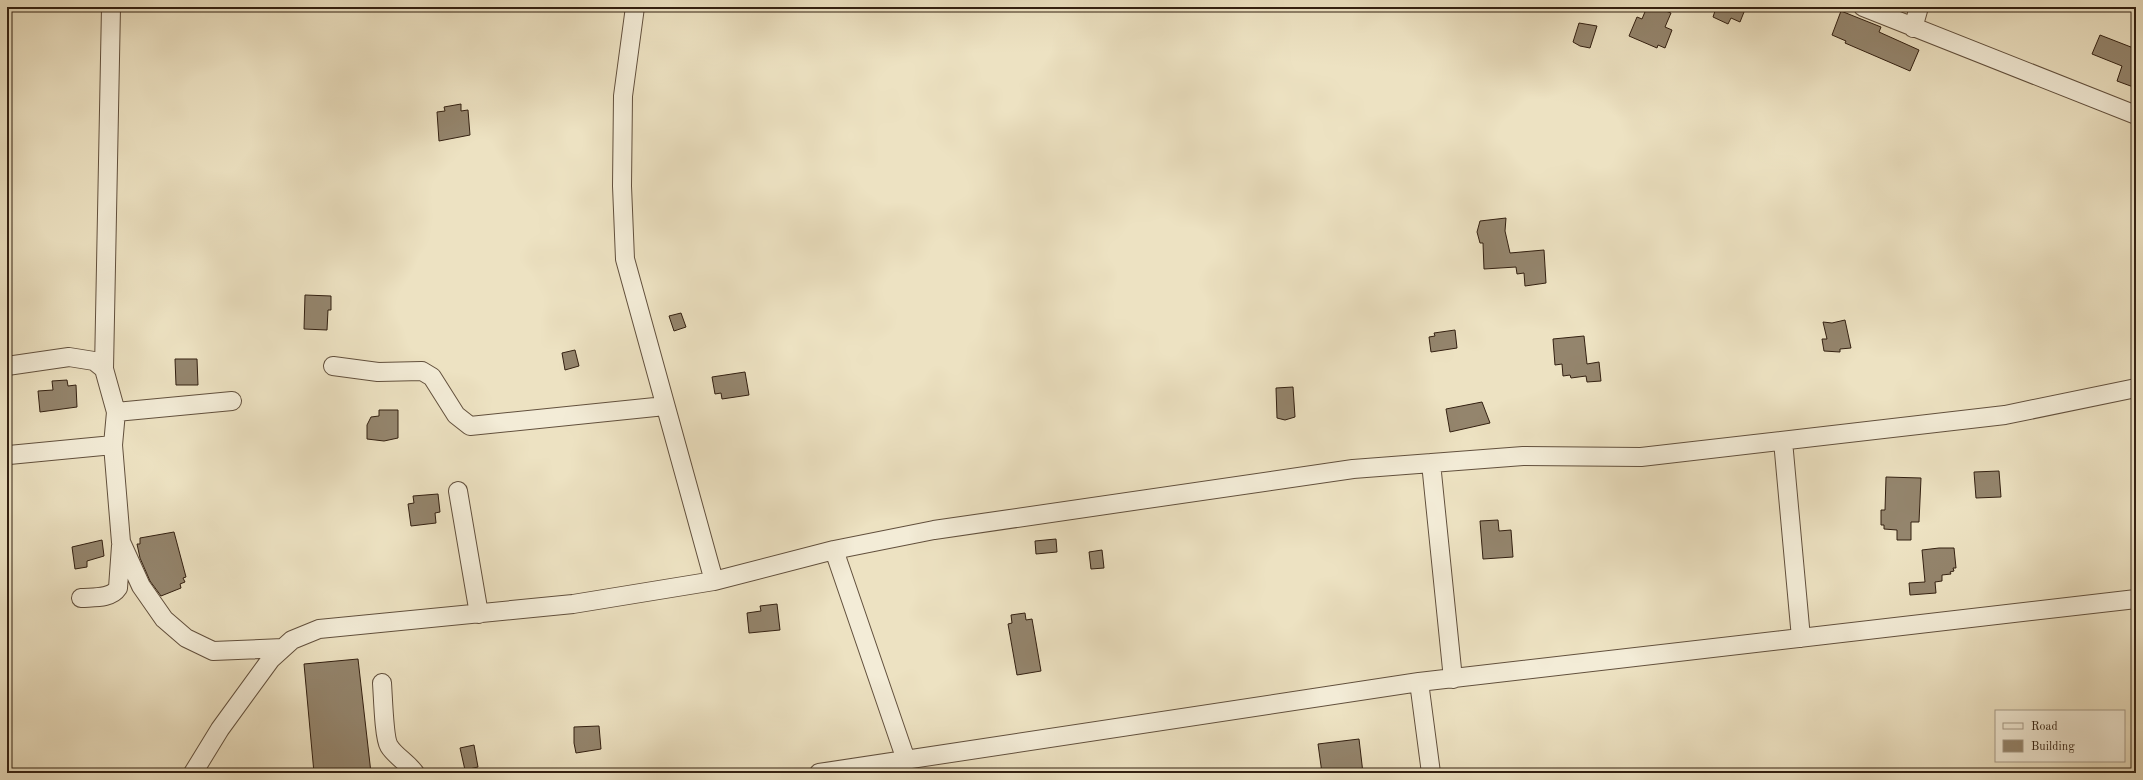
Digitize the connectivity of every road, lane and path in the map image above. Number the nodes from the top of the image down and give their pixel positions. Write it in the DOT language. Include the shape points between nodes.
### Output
graph roads {
  1 [pos="111,7"];
  2 [pos="635,7"];
  3 [pos="1863,7"];
  4 [pos="1919,7"];
  5 [pos="1913,28"];
  6 [pos="2136,115"];
  7 [pos="7,366"];
  8 [pos="333,366"];
  9 [pos="104,369"];
  10 [pos="2136,388"];
  11 [pos="232,401"];
  12 [pos="665,406"];
  13 [pos="116,412"];
  14 [pos="1783,441"];
  15 [pos="113,445"];
  16 [pos="9,455"];
  17 [pos="1431,463"];
  18 [pos="458,491"];
  19 [pos="121,542"];
  20 [pos="834,550"];
  21 [pos="714,581"];
  22 [pos="81,598"];
  23 [pos="2136,599"];
  24 [pos="479,614"];
  25 [pos="1801,638"];
  26 [pos="283,648"];
  27 [pos="1453,679"];
  28 [pos="1419,682"];
  29 [pos="382,683"];
  30 [pos="906,760"];
  31 [pos="192,773"];
  32 [pos="415,773"];
  33 [pos="819,773"];
  34 [pos="1431,773"];
  1 -- 9 [label="street"];
  2 -- 12 [label="street" via="623,96 622,186 625,259"];
  3 -- 5 [label="street"];
  4 -- 5 [label="street"];
  5 -- 6 [label="street"];
  7 -- 9 [label="street" via="69,357 94,361"];
  8 -- 12 [label="street" via="378,372 422,371 432,377 456,415 470,426"];
  9 -- 13 [label="street"];
  10 -- 14 [label="street" via="2005,415"];
  11 -- 13 [label="street"];
  12 -- 21 [label="street"];
  13 -- 15 [label="street"];
  14 -- 17 [label="street" via="1641,457 1523,456"];
  14 -- 25 [label="street"];
  15 -- 16 [label="street"];
  15 -- 19 [label="street"];
  17 -- 20 [label="street" via="1338,471 934,530"];
  17 -- 27 [label="street"];
  18 -- 24 [label="street"];
  19 -- 22 [label="street" via="116,592 111,595"];
  19 -- 26 [label="street" via="141,586 164,619 186,638 213,651"];
  20 -- 21 [label="street"];
  20 -- 30 [label="street"];
  21 -- 24 [label="street" via="573,604"];
  23 -- 25 [label="street"];
  24 -- 26 [label="street" via="319,629 292,640"];
  25 -- 27 [label="street"];
  26 -- 31 [label="street" via="271,659 220,729"];
  27 -- 28 [label="street"];
  28 -- 30 [label="street"];
  28 -- 34 [label="street"];
  29 -- 32 [label="street" via="388,744 395,755 406,761"];
  30 -- 33 [label="street"];
}
